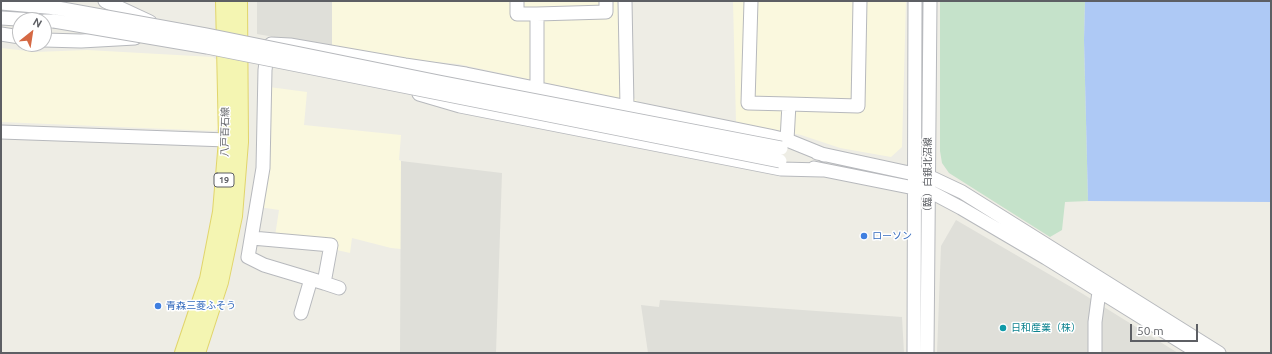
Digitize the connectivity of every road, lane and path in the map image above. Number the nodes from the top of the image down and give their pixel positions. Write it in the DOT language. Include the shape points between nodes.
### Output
graph roads {
  1 [pos="101,1"];
  2 [pos="105,1"];
  3 [pos="224,1"];
  4 [pos="239,1"];
  5 [pos="517,1"];
  6 [pos="606,1"];
  7 [pos="625,1"];
  8 [pos="750,1"];
  9 [pos="860,1"];
  10 [pos="915,1"];
  11 [pos="930,1"];
  12 [pos="1,3"];
  13 [pos="34,12"];
  14 [pos="537,14"];
  15 [pos="52,17"];
  16 [pos="1,18"];
  17 [pos="12,19"];
  18 [pos="1,34"];
  19 [pos="12,36"];
  20 [pos="185,37"];
  21 [pos="52,40"];
  22 [pos="94,40"];
  23 [pos="268,44"];
  24 [pos="232,46"];
  25 [pos="266,61"];
  26 [pos="537,89"];
  27 [pos="789,104"];
  28 [pos="627,107"];
  29 [pos="1,132"];
  30 [pos="226,140"];
  31 [pos="784,144"];
  32 [pos="822,170"];
  33 [pos="914,174"];
  34 [pos="928,176"];
  35 [pos="914,189"];
  36 [pos="929,191"];
  37 [pos="252,238"];
  38 [pos="311,279"];
  39 [pos="324,283"];
  40 [pos="1100,285"];
  41 [pos="339,288"];
  42 [pos="301,313"];
  43 [pos="190,352"];
  44 [pos="914,353"];
  45 [pos="927,353"];
  46 [pos="1095,353"];
  47 [pos="1199,353"];
  48 [pos="1219,353"];
  1 -- 22 [label="street"];
  2 -- 20 [label="street"];
  3 -- 24 [label="main road, 八戸百石線 / 19"];
  4 -- 24 [label="main road, 八戸百石線 / 19"];
  5 -- 14 [label="street" via="517,14"];
  6 -- 14 [label="street" via="606,12"];
  7 -- 28 [label="street"];
  8 -- 27 [label="street" via="748,103"];
  9 -- 27 [label="street" via="858,106"];
  10 -- 33 [label="street, （臨）白銀北沼線"];
  11 -- 34 [label="street, （臨）白銀北沼線"];
  12 -- 13 [label="street"];
  14 -- 26 [label="street"];
  15 -- 31 [label="street, bridge" via="206,35 432,81"];
  15 -- 32 [label="street, bridge"];
  16 -- 17 [label="street"];
  18 -- 19 [label="street"];
  20 -- 22 [label="street"];
  20 -- 24 [label="street"];
  21 -- 22 [label="street"];
  23 -- 24 [label="street"];
  23 -- 25 [label="street"];
  23 -- 26 [label="street" via="290,45 405,66 466,74"];
  24 -- 25 [label="street"];
  24 -- 30 [label="main road, 八戸百石線 / 19"];
  24 -- 43 [label="main road, 八戸百石線 / 19" via="240,142 234,216 220,282"];
  25 -- 32 [label="street" via="403,90 460,106 632,140 781,169"];
  25 -- 37 [label="street" via="263,168"];
  26 -- 28 [label="street"];
  27 -- 31 [label="street"];
  28 -- 31 [label="street"];
  29 -- 30 [label="street"];
  30 -- 43 [label="main road, 八戸百石線 / 19" via="221,212"];
  31 -- 33 [label="street"];
  32 -- 35 [label="street"];
  33 -- 34 [label="street"];
  33 -- 35 [label="street, （臨）白銀北沼線"];
  34 -- 36 [label="street, （臨）白銀北沼線"];
  34 -- 40 [label="street" via="962,192"];
  35 -- 36 [label="street"];
  35 -- 44 [label="street, （臨）白銀北沼線"];
  36 -- 40 [label="street"];
  36 -- 45 [label="street, （臨）白銀北沼線"];
  37 -- 38 [label="street" via="248,257 264,265"];
  37 -- 39 [label="street" via="331,245"];
  38 -- 39 [label="street"];
  38 -- 42 [label="street"];
  39 -- 41 [label="street"];
  40 -- 46 [label="street"];
  40 -- 47 [label="street"];
  40 -- 48 [label="street"];
}
